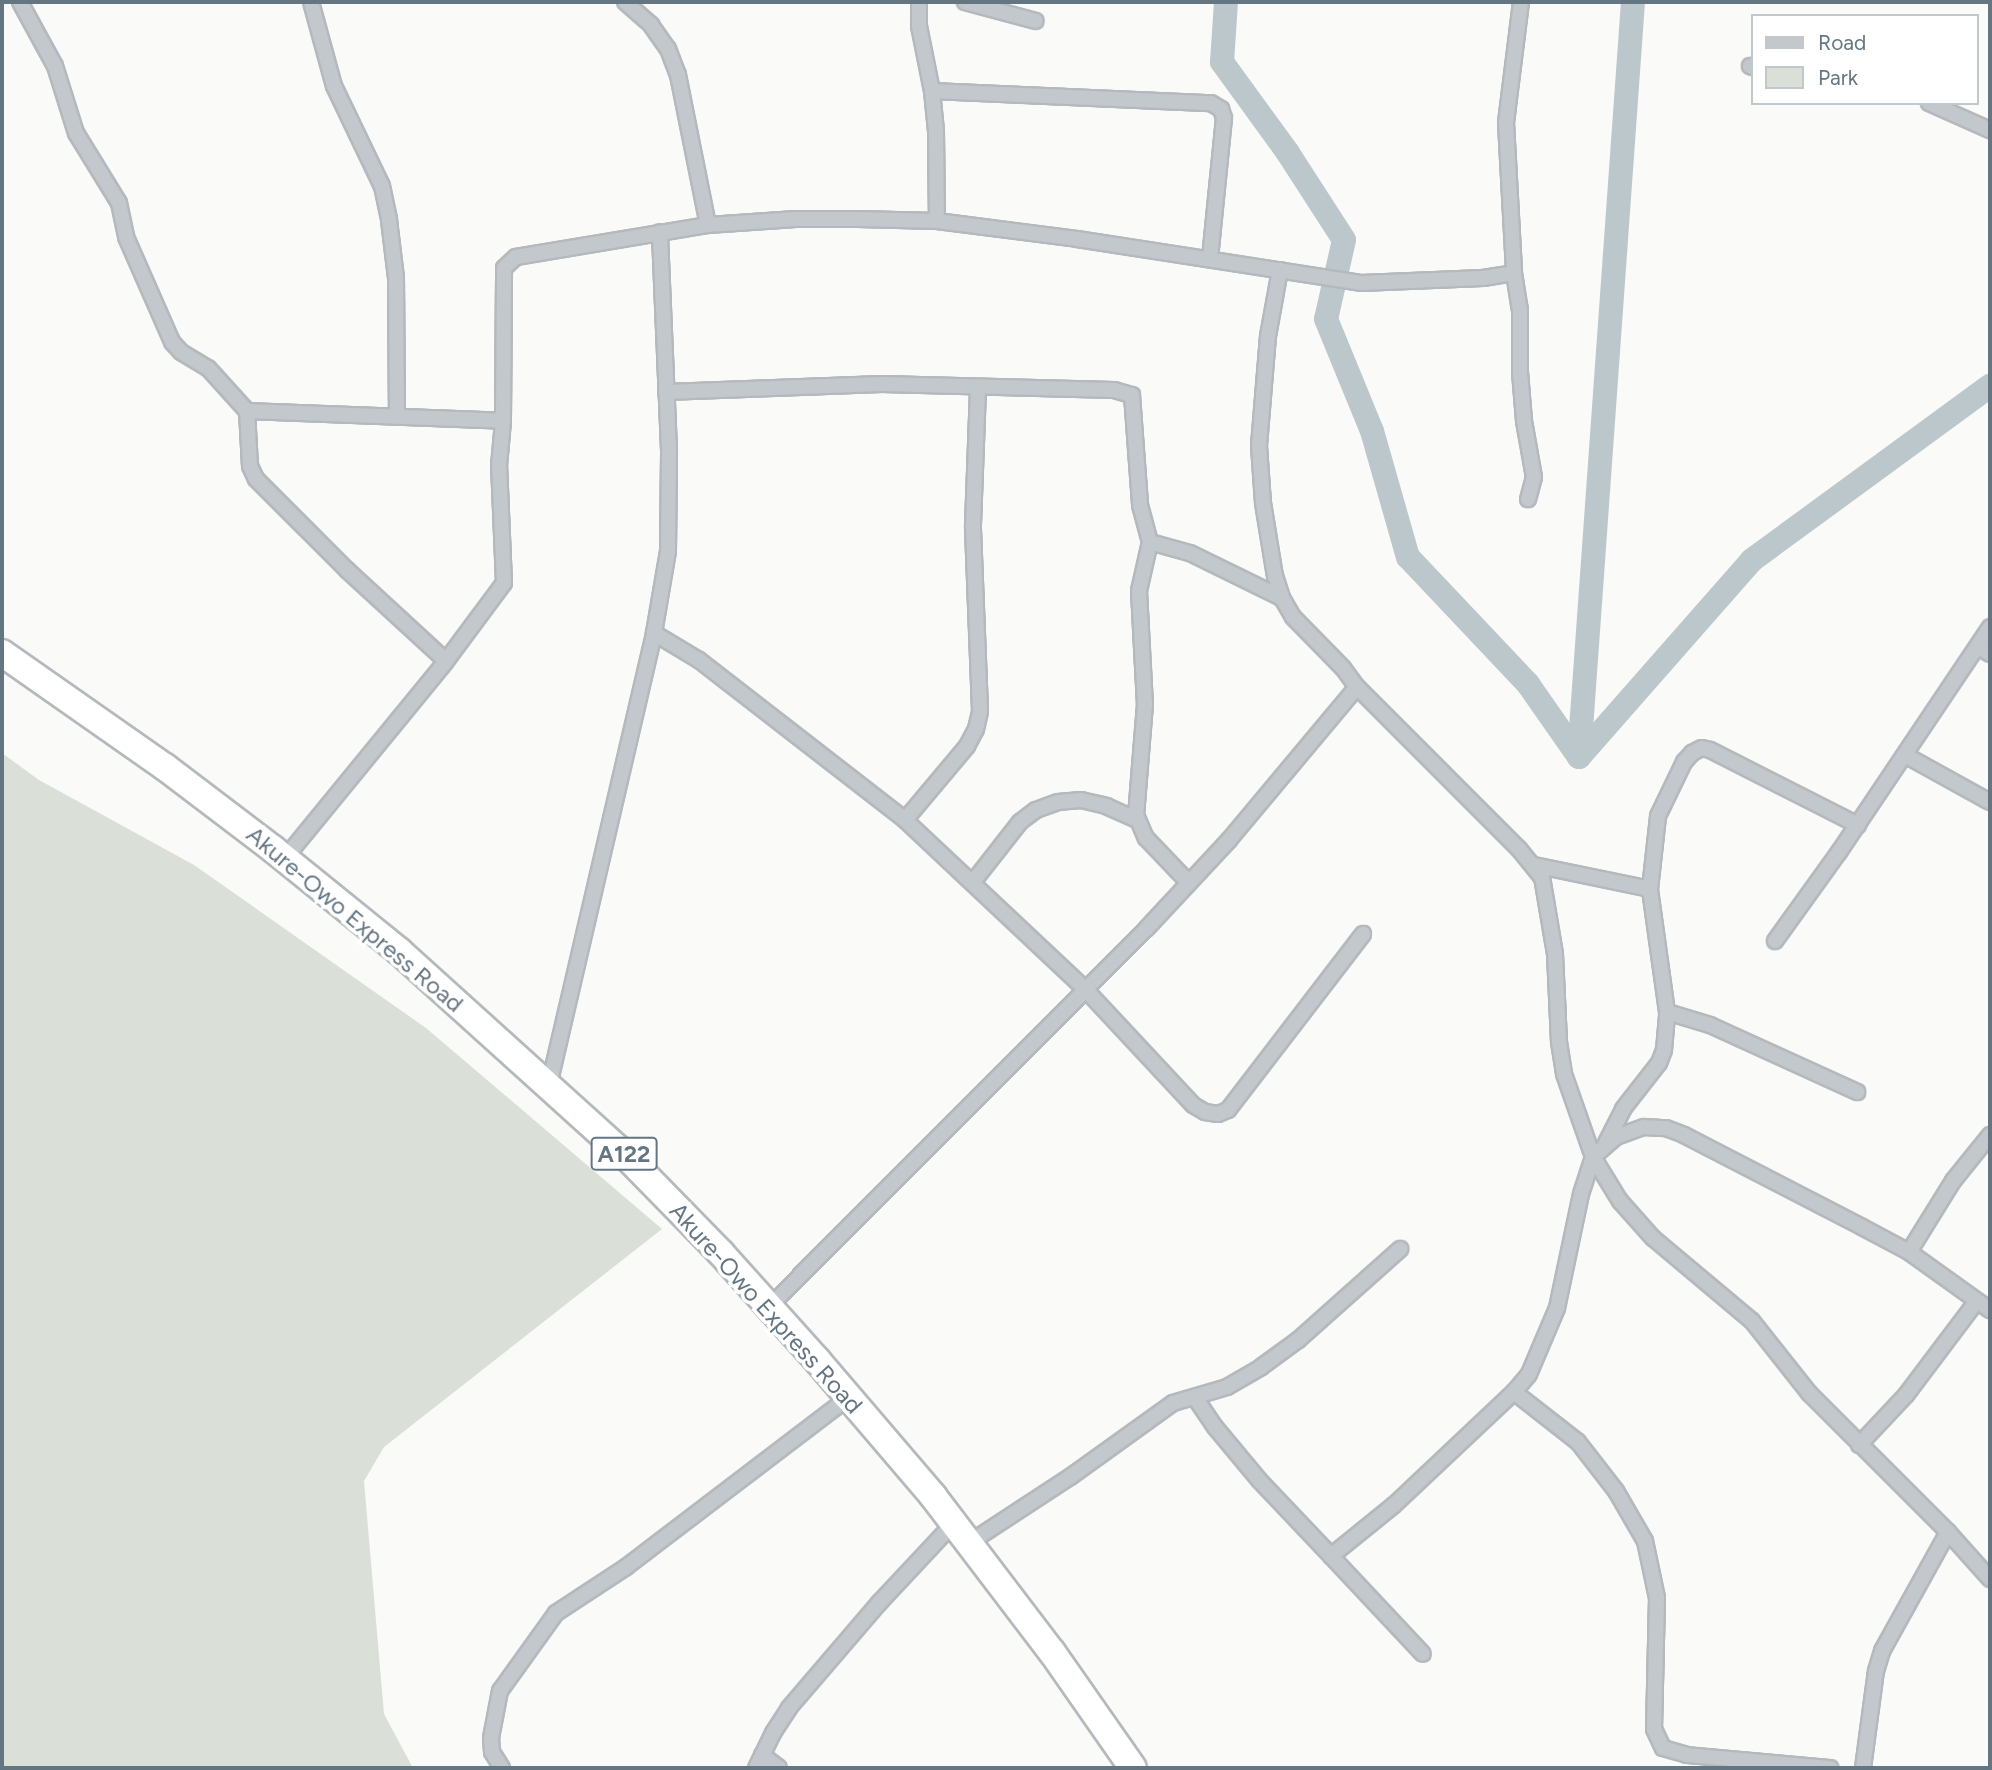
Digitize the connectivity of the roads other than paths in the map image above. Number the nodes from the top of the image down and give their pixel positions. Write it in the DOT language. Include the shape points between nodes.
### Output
graph roads {
  1 [pos="20,2"];
  2 [pos="312,2"];
  3 [pos="625,2"];
  4 [pos="919,2"];
  5 [pos="965,2"];
  6 [pos="1521,2"];
  7 [pos="1036,21"];
  8 [pos="932,91"];
  9 [pos="1934,105"];
  10 [pos="1990,130"];
  11 [pos="937,221"];
  12 [pos="708,225"];
  13 [pos="660,232"];
  14 [pos="1210,259"];
  15 [pos="1280,270"];
  16 [pos="1514,273"];
  17 [pos="978,387"];
  18 [pos="666,392"];
  19 [pos="247,411"];
  20 [pos="397,416"];
  21 [pos="503,421"];
  22 [pos="1528,499"];
  23 [pos="1150,542"];
  24 [pos="1282,598"];
  25 [pos="1990,627"];
  26 [pos="654,633"];
  27 [pos="1984,650"];
  28 [pos="2,653"];
  29 [pos="446,661"];
  30 [pos="1357,687"];
  31 [pos="1905,755"];
  32 [pos="1990,803"];
  33 [pos="1137,820"];
  34 [pos="905,821"];
  35 [pos="1858,825"];
  36 [pos="285,859"];
  37 [pos="1534,865"];
  38 [pos="972,882"];
  39 [pos="1189,883"];
  40 [pos="1650,889"];
  41 [pos="1363,934"];
  42 [pos="1775,941"];
  43 [pos="1085,989"];
  44 [pos="1667,1012"];
  45 [pos="549,1085"];
  46 [pos="1857,1092"];
  47 [pos="1990,1135"];
  48 [pos="1604,1146"];
  49 [pos="1593,1157"];
  50 [pos="1400,1249"];
  51 [pos="1909,1252"];
  52 [pos="1976,1301"];
  53 [pos="769,1307"];
  54 [pos="1990,1310"];
  55 [pos="1514,1392"];
  56 [pos="849,1397"];
  57 [pos="1196,1399"];
  58 [pos="1859,1445"];
  59 [pos="1948,1532"];
  60 [pos="961,1533"];
  61 [pos="1331,1556"];
  62 [pos="1990,1578"];
  63 [pos="1423,1654"];
  64 [pos="759,1762"];
  65 [pos="502,1768"];
  66 [pos="779,1768"];
  67 [pos="1133,1768"];
  68 [pos="1830,1768"];
  69 [pos="1863,1768"];
  1 -- 19 [label="street" via="55,66 76,133 119,202 125,237 172,342 208,368"];
  2 -- 20 [label="street" via="334,86 382,186 389,220 396,278"];
  3 -- 12 [label="street" via="651,25 673,62"];
  4 -- 8 [label="street"];
  5 -- 7 [label="street"];
  6 -- 16 [label="street" via="1506,123"];
  8 -- 11 [label="street"];
  8 -- 14 [label="street" via="1211,103 1221,109 1224,118"];
  9 -- 10 [label="street"];
  11 -- 12 [label="street" via="796,219"];
  11 -- 14 [label="street"];
  12 -- 13 [label="street"];
  13 -- 18 [label="street"];
  13 -- 21 [label="street" via="569,246 508,262"];
  14 -- 15 [label="street"];
  15 -- 16 [label="street" via="1361,283"];
  15 -- 24 [label="street" via="1268,336 1259,446 1263,503"];
  16 -- 22 [label="street" via="1520,309 1524,421 1534,477"];
  17 -- 18 [label="street" via="882,384"];
  17 -- 23 [label="street" via="1114,390 1132,395 1140,505"];
  17 -- 34 [label="street" via="973,525 980,711 967,746"];
  18 -- 26 [label="street" via="668,551"];
  19 -- 20 [label="street"];
  19 -- 29 [label="street" via="250,466 256,479"];
  20 -- 21 [label="street"];
  21 -- 29 [label="street" via="499,466 504,583"];
  23 -- 24 [label="street" via="1190,553"];
  23 -- 33 [label="street" via="1139,591 1146,704"];
  24 -- 30 [label="street" via="1293,617"];
  25 -- 27 [label="street"];
  26 -- 34 [label="street" via="699,660"];
  26 -- 45 [label="street"];
  27 -- 31 [label="street"];
  28 -- 36 [label="highway, Akure-Owo Express Road / A122" via="155,760"];
  29 -- 36 [label="street"];
  30 -- 37 [label="street"];
  30 -- 39 [label="street"];
  31 -- 32 [label="street"];
  31 -- 35 [label="street"];
  33 -- 38 [label="street" via="1080,800 1036,810 1020,822"];
  33 -- 39 [label="street" via="1146,838"];
  34 -- 38 [label="street"];
  35 -- 40 [label="street" via="1702,748 1684,762 1658,816"];
  35 -- 42 [label="street"];
  36 -- 45 [label="highway, Akure-Owo Express Road / A122" via="399,951"];
  37 -- 40 [label="street"];
  37 -- 49 [label="street" via="1542,877 1550,916 1564,1074"];
  38 -- 43 [label="street"];
  39 -- 43 [label="street"];
  40 -- 44 [label="street"];
  41 -- 43 [label="street" via="1228,1110 1218,1114 1193,1105"];
  43 -- 53 [label="street"];
  44 -- 46 [label="street" via="1710,1025"];
  44 -- 48 [label="street" via="1659,1063 1623,1109"];
  45 -- 53 [label="highway, Akure-Owo Express Road / A122" via="627,1157"];
  47 -- 51 [label="street" via="1953,1181"];
  48 -- 49 [label="street"];
  48 -- 51 [label="street" via="1629,1130 1666,1128"];
  49 -- 55 [label="street" via="1557,1308 1529,1374"];
  49 -- 58 [label="street" via="1643,1229 1752,1321 1809,1393"];
  50 -- 57 [label="street" via="1289,1347 1227,1387"];
  51 -- 52 [label="street"];
  52 -- 54 [label="street"];
  52 -- 58 [label="street" via="1906,1395"];
  53 -- 56 [label="highway, Akure-Owo Express Road / A122"];
  55 -- 61 [label="street" via="1394,1505"];
  55 -- 68 [label="street" via="1578,1442 1616,1491 1645,1541 1657,1598 1654,1729 1663,1748 1686,1755"];
  56 -- 60 [label="highway, Akure-Owo Express Road / A122"];
  56 -- 65 [label="street" via="626,1567 556,1613 500,1692 491,1738 492,1752"];
  57 -- 60 [label="street" via="1173,1403 1070,1477"];
  57 -- 61 [label="street" via="1259,1480"];
  58 -- 59 [label="street"];
  59 -- 62 [label="street"];
  59 -- 69 [label="street" via="1882,1651"];
  60 -- 64 [label="street" via="797,1699 773,1732"];
  60 -- 67 [label="highway, Akure-Owo Express Road / A122"];
  61 -- 63 [label="street"];
  64 -- 66 [label="street"];
}
